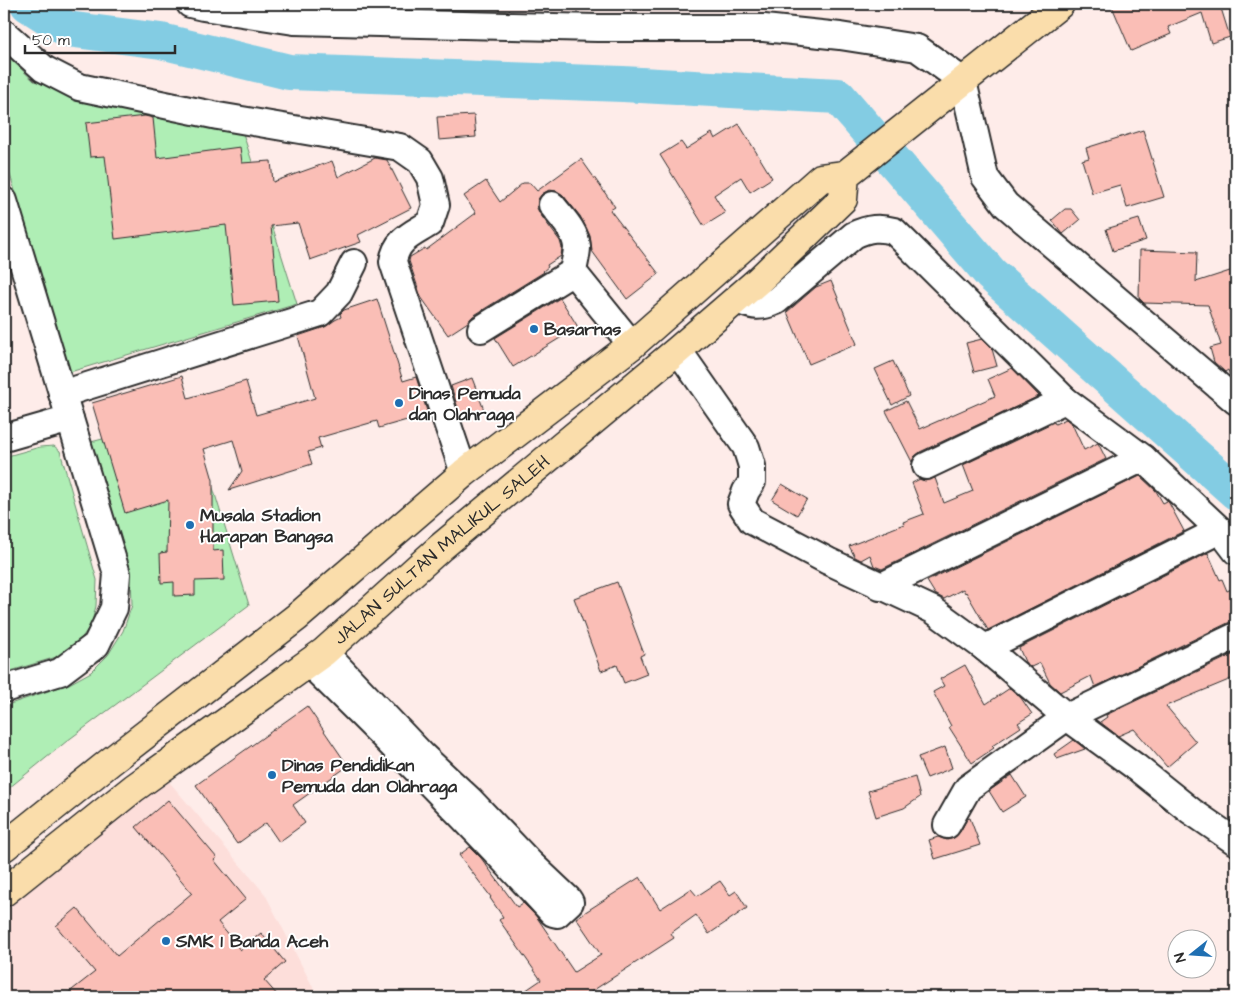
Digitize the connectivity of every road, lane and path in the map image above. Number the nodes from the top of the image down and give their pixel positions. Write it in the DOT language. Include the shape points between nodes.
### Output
graph roads {
  1 [pos="190,4"];
  2 [pos="1060,4"];
  3 [pos="4,33"];
  4 [pos="963,81"];
  5 [pos="850,171"];
  6 [pos="552,205"];
  7 [pos="4,211"];
  8 [pos="354,263"];
  9 [pos="573,272"];
  10 [pos="736,300"];
  11 [pos="481,329"];
  12 [pos="632,345"];
  13 [pos="678,350"];
  14 [pos="62,394"];
  15 [pos="1066,400"];
  16 [pos="1236,401"];
  17 [pos="70,419"];
  18 [pos="4,438"];
  19 [pos="1143,458"];
  20 [pos="926,466"];
  21 [pos="464,474"];
  22 [pos="414,516"];
  23 [pos="1220,530"];
  24 [pos="441,547"];
  25 [pos="1236,550"];
  26 [pos="880,586"];
  27 [pos="1236,636"];
  28 [pos="985,648"];
  29 [pos="316,657"];
  30 [pos="4,689"];
  31 [pos="1066,717"];
  32 [pos="110,762"];
  33 [pos="134,788"];
  34 [pos="947,824"];
  35 [pos="1236,842"];
  36 [pos="4,847"];
  37 [pos="4,892"];
  1 -- 4 [label="street" via="294,20 597,28 764,28 917,48"];
  2 -- 4 [label="main road"];
  3 -- 21 [label="street" via="44,69 80,87 218,116 400,148 420,161 430,178 436,205 430,223 400,242 393,262"];
  4 -- 5 [label="main road"];
  4 -- 16 [label="street" via="985,177 1006,205"];
  5 -- 10 [label="main road, JALAN SULTAN MALIKUL SALEH" via="843,199"];
  5 -- 12 [label="main road" via="821,178"];
  6 -- 9 [label="street" via="576,241"];
  7 -- 14 [label="street"];
  8 -- 14 [label="street" via="340,293 320,313"];
  9 -- 11 [label="street"];
  9 -- 12 [label="street"];
  10 -- 13 [label="main road, JALAN SULTAN MALIKUL SALEH"];
  10 -- 15 [label="street" via="754,307 764,306 776,300 854,234 880,227 894,231"];
  12 -- 21 [label="main road"];
  13 -- 24 [label="main road, JALAN SULTAN MALIKUL SALEH"];
  13 -- 26 [label="street" via="746,447 752,466 752,482 741,504 752,521"];
  14 -- 17 [label="street"];
  15 -- 19 [label="street"];
  15 -- 20 [label="street"];
  17 -- 18 [label="street"];
  17 -- 30 [label="street" via="117,574 114,608 96,645 60,672"];
  19 -- 23 [label="street"];
  19 -- 26 [label="street"];
  21 -- 22 [label="main road"];
  22 -- 24 [label="main road"];
  22 -- 32 [label="main road" via="297,617"];
  23 -- 25 [label="street"];
  23 -- 28 [label="street"];
  24 -- 29 [label="main road, JALAN SULTAN MALIKUL SALEH"];
  26 -- 28 [label="street" via="933,610"];
  27 -- 31 [label="street"];
  28 -- 31 [label="street"];
  29 -- 29 [label="street" via="470,800 568,899 570,902 560,912 553,913"];
  29 -- 33 [label="main road, JALAN SULTAN MALIKUL SALEH"];
  31 -- 34 [label="street" via="968,788"];
  31 -- 35 [label="street"];
  32 -- 33 [label="main road"];
  32 -- 36 [label="main road"];
  33 -- 37 [label="main road, JALAN SULTAN MALIKUL SALEH"];
}
